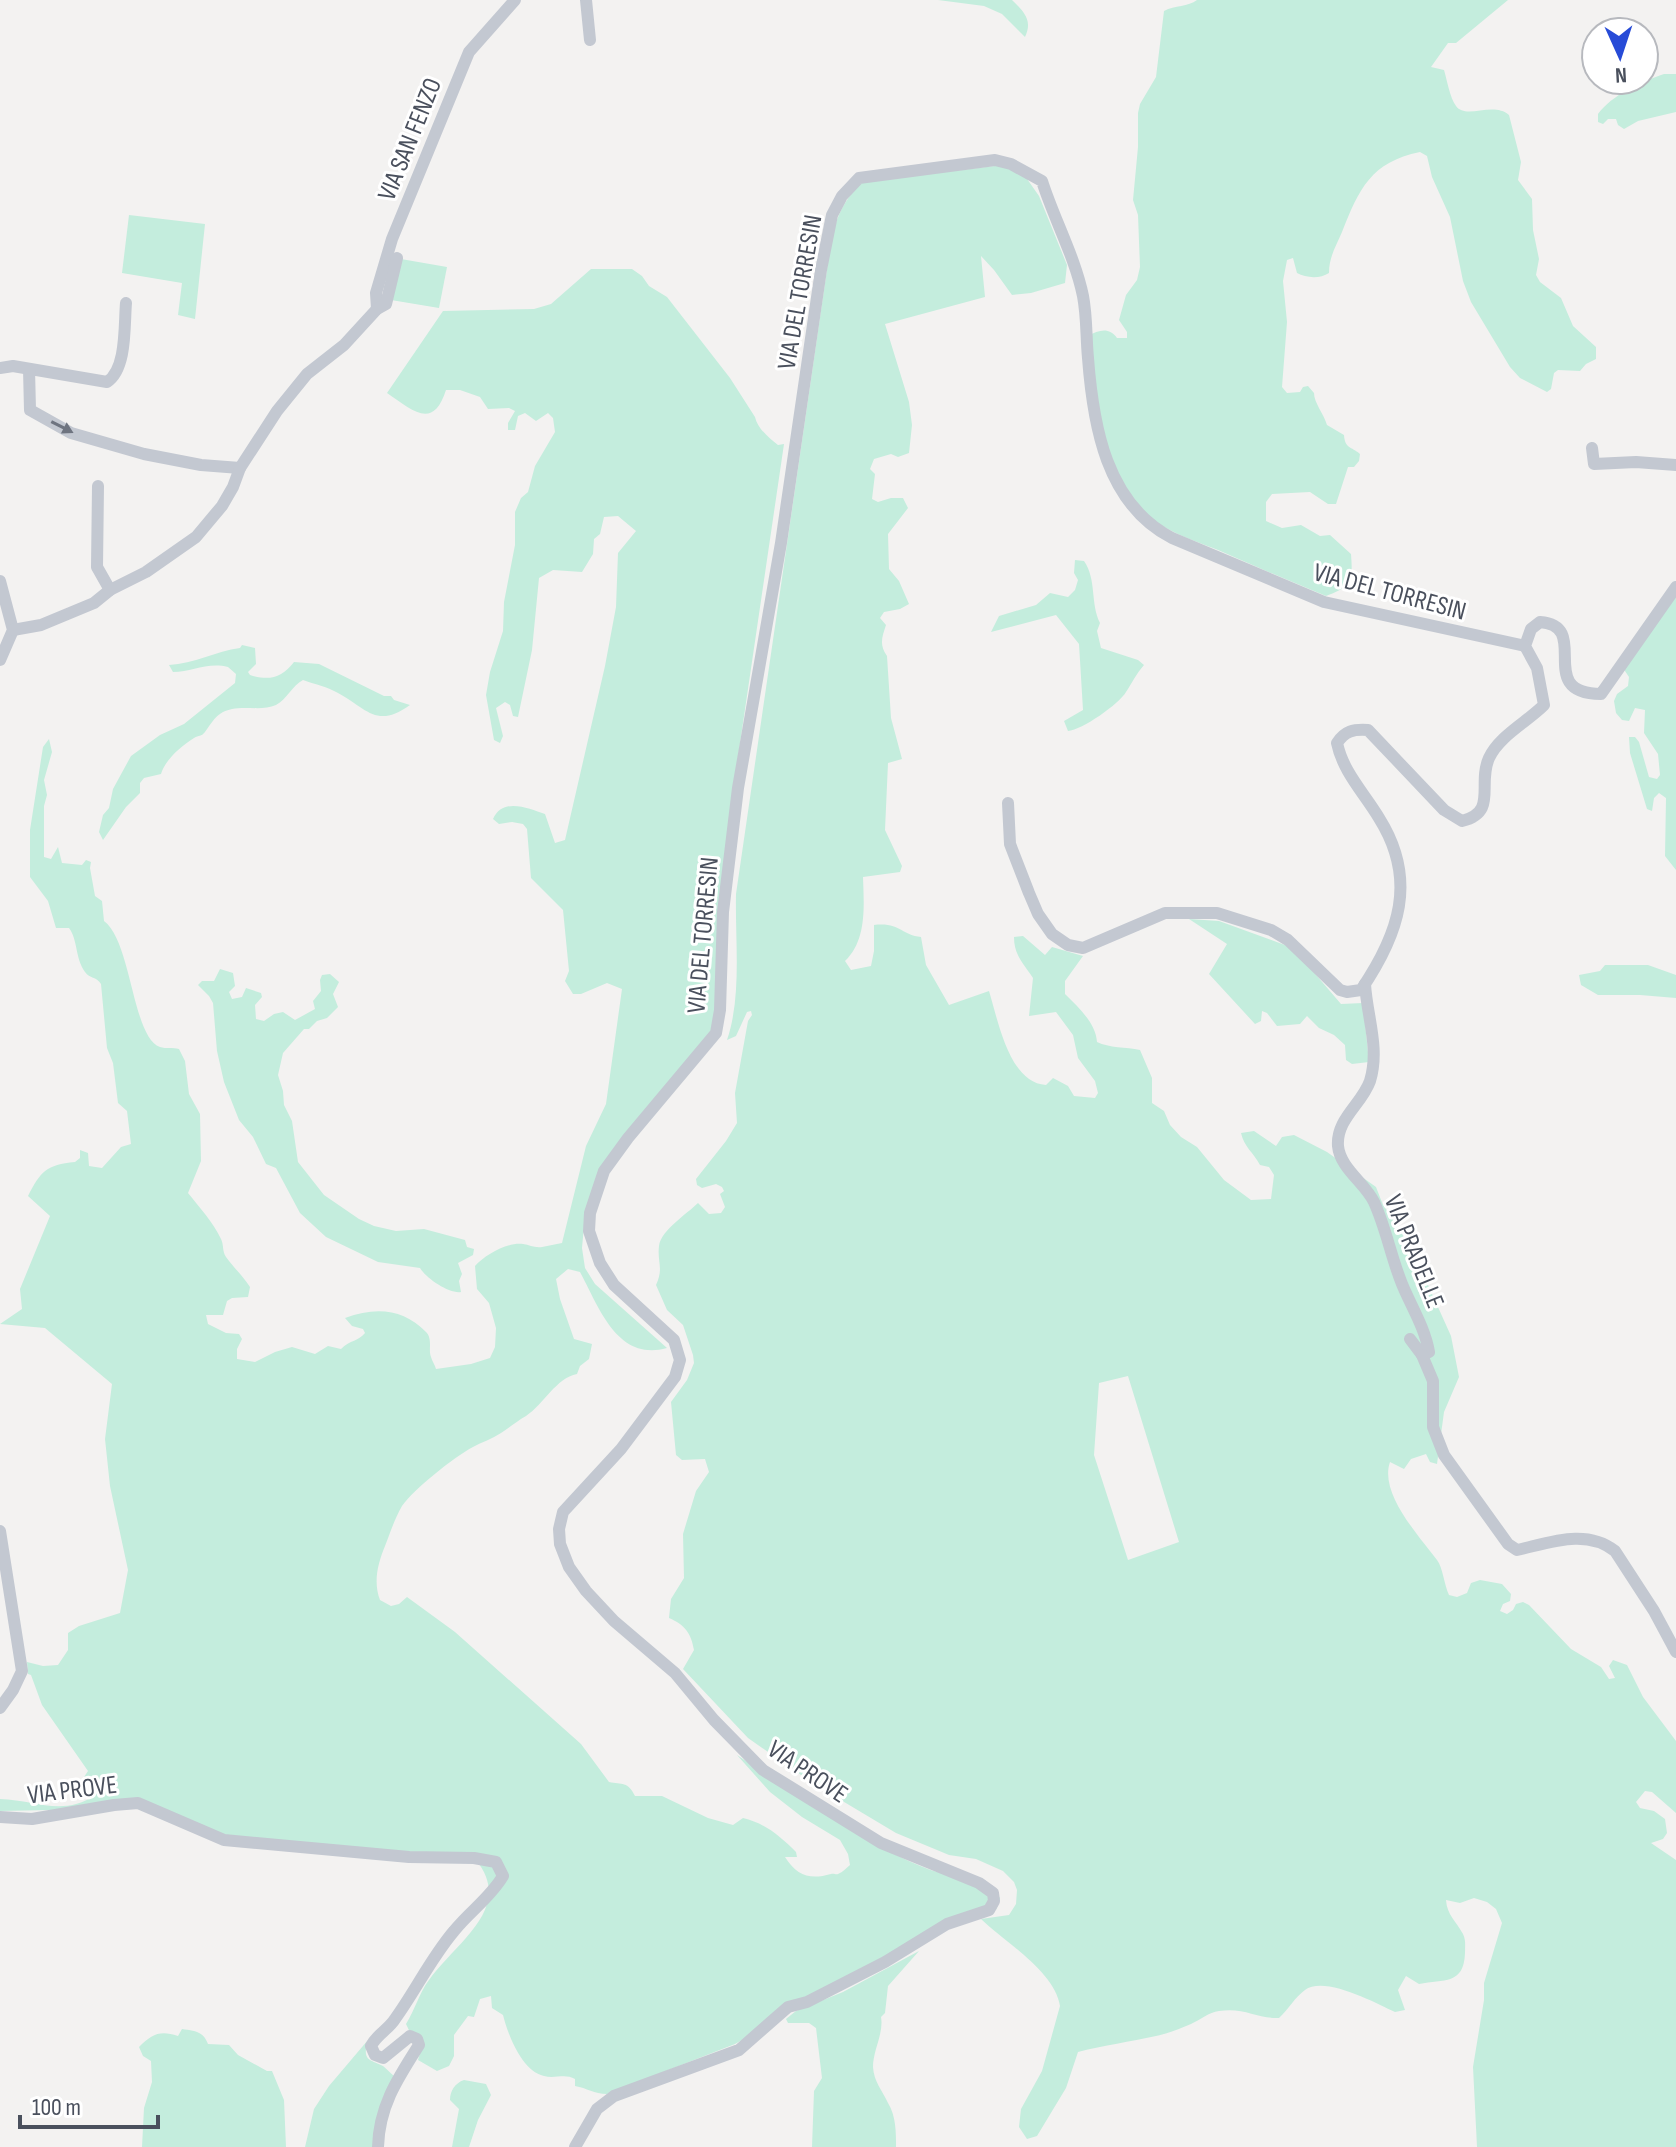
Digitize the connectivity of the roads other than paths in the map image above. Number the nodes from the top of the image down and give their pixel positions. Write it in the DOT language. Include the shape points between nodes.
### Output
graph roads {
  1 [pos="515,0"];
  2 [pos="586,0"];
  3 [pos="590,40"];
  4 [pos="397,258"];
  5 [pos="126,303"];
  6 [pos="377,309"];
  7 [pos="0,368"];
  8 [pos="29,369"];
  9 [pos="1592,448"];
  10 [pos="1676,465"];
  11 [pos="240,468"];
  12 [pos="98,486"];
  13 [pos="0,581"];
  14 [pos="1676,587"];
  15 [pos="110,590"];
  16 [pos="13,630"];
  17 [pos="1525,646"];
  18 [pos="0,660"];
  19 [pos="1008,803"];
  20 [pos="1365,984"];
  21 [pos="589,1231"];
  22 [pos="1410,1339"];
  23 [pos="1422,1355"];
  24 [pos="0,1531"];
  25 [pos="1676,1652"];
  26 [pos="0,1708"];
  27 [pos="0,1817"];
  28 [pos="378,2147"];
  29 [pos="575,2147"];
  1 -- 6 [label="street, VIA SAN FENZO" via="469,52 392,239 376,293"];
  2 -- 3 [label="street"];
  4 -- 6 [label="street" via="389,299"];
  5 -- 8 [label="street" via="115,377 107,382"];
  6 -- 11 [label="street" via="307,374"];
  7 -- 8 [label="street"];
  8 -- 11 [label="street, one-way" via="30,410 71,433 173,461"];
  9 -- 10 [label="street" via="1594,464"];
  11 -- 15 [label="street" via="222,506 196,537"];
  12 -- 15 [label="street" via="97,567"];
  13 -- 16 [label="street"];
  14 -- 17 [label="street" via="1601,694 1577,691 1568,684 1565,639 1552,623 1540,622 1531,629"];
  15 -- 16 [label="street" via="68,614"];
  16 -- 18 [label="street"];
  17 -- 20 [label="street" via="1537,668 1544,705 1490,756 1484,808 1475,817 1462,821 1444,810 1368,730 1344,733 1337,743 1340,760 1381,820 1401,867 1399,915"];
  17 -- 21 [label="street, VIA DEL TORRESIN" via="1324,602 1155,529 1127,501 1110,466 1093,402 1084,298 1042,181 995,160 859,178 832,215 821,270 738,788 716,1033 604,1171"];
  19 -- 20 [label="street" via="1010,844 1029,893 1052,934 1068,945 1083,948 1165,913 1217,913 1288,940 1340,990 1354,992"];
  20 -- 23 [label="street, VIA PRADELLE" via="1375,1057 1369,1085 1351,1108 1338,1147 1374,1201 1402,1285 1427,1337 1429,1352"];
  21 -- 29 [label="street, VIA PROVE" via="614,1285 674,1340 680,1360 675,1377 621,1449 563,1512 560,1544 569,1567 614,1621 675,1673 763,1770 881,1843 979,1883 993,1893 994,1901 989,1910 947,1924 885,1962 788,2007 739,2050 614,2096 597,2109"];
  22 -- 23 [label="street, VIA PRADELLE"];
  23 -- 25 [label="street, VIA PRADELLE" via="1433,1381 1433,1427 1444,1455 1508,1544 1517,1550 1562,1539 1608,1545"];
  24 -- 26 [label="street" via="22,1671"];
  27 -- 28 [label="street, VIA PROVE" via="32,1819 138,1803 224,1840 496,1862 503,1876 493,1894 455,1929 393,2023 371,2046 383,2058 410,2036 419,2045 386,2102"];
}
